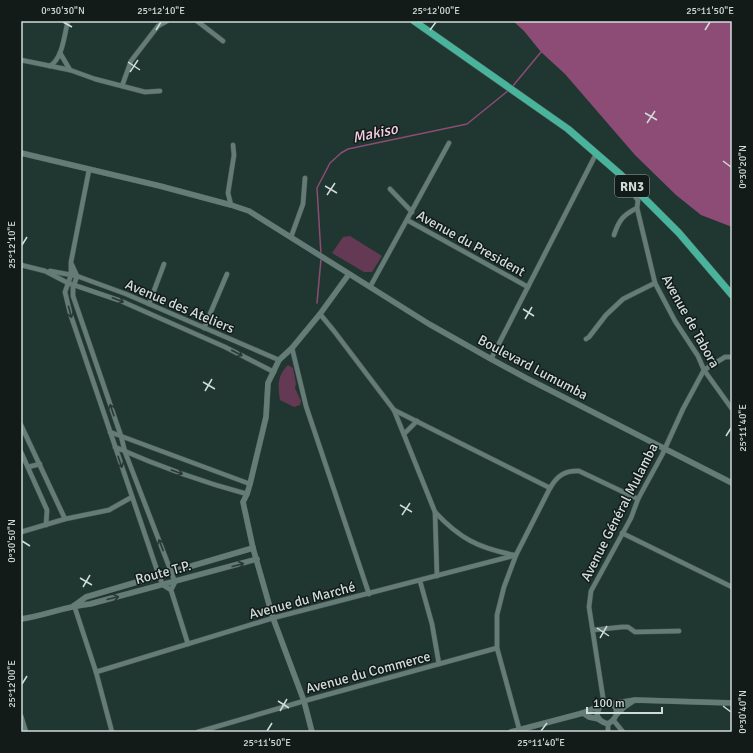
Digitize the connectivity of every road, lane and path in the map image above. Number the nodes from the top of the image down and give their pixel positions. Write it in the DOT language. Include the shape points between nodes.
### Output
graph roads {
  1 [pos="68,21"];
  2 [pos="167,21"];
  3 [pos="197,21"];
  4 [pos="414,21"];
  5 [pos="223,41"];
  6 [pos="60,53"];
  7 [pos="21,60"];
  8 [pos="50,66"];
  9 [pos="70,70"];
  10 [pos="122,86"];
  11 [pos="160,90"];
  12 [pos="449,143"];
  13 [pos="233,145"];
  14 [pos="21,154"];
  15 [pos="596,154"];
  16 [pos="90,170"];
  17 [pos="305,178"];
  18 [pos="390,189"];
  19 [pos="637,191"];
  20 [pos="231,205"];
  21 [pos="637,208"];
  22 [pos="412,212"];
  23 [pos="407,220"];
  24 [pos="614,235"];
  25 [pos="291,237"];
  26 [pos="71,262"];
  27 [pos="164,264"];
  28 [pos="21,265"];
  29 [pos="45,271"];
  30 [pos="227,274"];
  31 [pos="349,274"];
  32 [pos="71,275"];
  33 [pos="77,276"];
  34 [pos="68,283"];
  35 [pos="655,283"];
  36 [pos="74,285"];
  37 [pos="370,286"];
  38 [pos="528,288"];
  39 [pos="732,295"];
  40 [pos="149,304"];
  41 [pos="320,314"];
  42 [pos="204,328"];
  43 [pos="586,339"];
  44 [pos="292,348"];
  45 [pos="732,357"];
  46 [pos="491,359"];
  47 [pos="279,360"];
  48 [pos="704,370"];
  49 [pos="274,372"];
  50 [pos="732,409"];
  51 [pos="394,410"];
  52 [pos="417,421"];
  53 [pos="21,424"];
  54 [pos="110,432"];
  55 [pos="404,434"];
  56 [pos="121,436"];
  57 [pos="115,447"];
  58 [pos="664,448"];
  59 [pos="21,452"];
  60 [pos="125,452"];
  61 [pos="40,464"];
  62 [pos="28,467"];
  63 [pos="732,483"];
  64 [pos="250,484"];
  65 [pos="550,488"];
  66 [pos="247,494"];
  67 [pos="132,496"];
  68 [pos="638,499"];
  69 [pos="435,512"];
  70 [pos="65,519"];
  71 [pos="46,525"];
  72 [pos="21,532"];
  73 [pos="622,533"];
  74 [pos="253,548"];
  75 [pos="516,555"];
  76 [pos="257,559"];
  77 [pos="171,572"];
  78 [pos="159,576"];
  79 [pos="437,576"];
  80 [pos="420,581"];
  81 [pos="175,582"];
  82 [pos="163,585"];
  83 [pos="732,587"];
  84 [pos="171,590"];
  85 [pos="369,594"];
  86 [pos="74,605"];
  87 [pos="273,618"];
  88 [pos="21,619"];
  89 [pos="593,630"];
  90 [pos="679,631"];
  91 [pos="188,644"];
  92 [pos="497,648"];
  93 [pos="439,664"];
  94 [pos="96,672"];
  95 [pos="635,700"];
  96 [pos="304,701"];
  97 [pos="732,703"];
  98 [pos="611,704"];
  99 [pos="602,705"];
  100 [pos="583,713"];
  101 [pos="617,714"];
  102 [pos="21,716"];
  103 [pos="598,719"];
  104 [pos="611,723"];
  105 [pos="520,731"];
  106 [pos="26,732"];
  107 [pos="112,732"];
  108 [pos="198,732"];
  109 [pos="312,732"];
  110 [pos="511,732"];
  111 [pos="608,732"];
  112 [pos="623,732"];
  1 -- 6 [label="street"];
  2 -- 10 [label="street" via="158,26 131,61"];
  3 -- 5 [label="street"];
  4 -- 15 [label="highway, RN3" via="568,129"];
  6 -- 8 [label="street"];
  6 -- 9 [label="street"];
  7 -- 8 [label="street"];
  8 -- 9 [label="street"];
  9 -- 10 [label="street"];
  10 -- 11 [label="street" via="145,92"];
  12 -- 22 [label="street"];
  13 -- 20 [label="street" via="234,155 228,193"];
  14 -- 16 [label="street, Boulevard Lumumba"];
  15 -- 19 [label="highway, RN3"];
  15 -- 38 [label="street, Avenue du President"];
  16 -- 20 [label="street, Boulevard Lumumba"];
  16 -- 26 [label="street"];
  17 -- 25 [label="street" via="303,204"];
  18 -- 22 [label="street"];
  19 -- 21 [label="street, Avenue de Tabora"];
  19 -- 39 [label="highway, RN3" via="680,233"];
  20 -- 25 [label="street, Boulevard Lumumba" via="260,217"];
  21 -- 24 [label="street" via="626,213 618,223"];
  21 -- 35 [label="street, Avenue de Tabora"];
  22 -- 23 [label="street"];
  23 -- 37 [label="street, Avenue du President"];
  23 -- 38 [label="street, Avenue du President"];
  25 -- 31 [label="street, Boulevard Lumumba"];
  26 -- 32 [label="street"];
  26 -- 33 [label="street"];
  27 -- 40 [label="street"];
  28 -- 29 [label="street"];
  29 -- 32 [label="street, Avenue des Ateliers"];
  29 -- 34 [label="street"];
  30 -- 42 [label="street"];
  31 -- 37 [label="street, Boulevard Lumumba"];
  31 -- 41 [label="street"];
  32 -- 33 [label="street, Avenue des Ateliers"];
  32 -- 34 [label="street"];
  33 -- 36 [label="street"];
  33 -- 40 [label="street, Avenue des Ateliers"];
  34 -- 36 [label="street"];
  34 -- 54 [label="street, one-way" via="65,292 70,313"];
  35 -- 43 [label="street" via="623,299"];
  35 -- 48 [label="street, Avenue de Tabora"];
  36 -- 49 [label="street, one-way" via="135,307"];
  56 -- 36 [label="street, one-way" via="73,296"];
  37 -- 46 [label="street, Boulevard Lumumba"];
  38 -- 46 [label="street, Avenue du President"];
  40 -- 42 [label="street, Avenue des Ateliers"];
  41 -- 44 [label="street"];
  41 -- 51 [label="street"];
  42 -- 47 [label="street, Avenue des Ateliers"];
  44 -- 47 [label="street"];
  44 -- 85 [label="street" via="306,406"];
  45 -- 48 [label="street" via="725,357"];
  46 -- 58 [label="street, Boulevard Lumumba"];
  47 -- 49 [label="street"];
  48 -- 50 [label="street, Avenue de Tabora"];
  48 -- 58 [label="street, Avenue Général Mulamba"];
  49 -- 64 [label="street" via="268,383 266,417"];
  51 -- 52 [label="street"];
  51 -- 55 [label="street"];
  52 -- 55 [label="street"];
  52 -- 65 [label="street"];
  53 -- 61 [label="street"];
  54 -- 56 [label="street"];
  54 -- 57 [label="street"];
  55 -- 69 [label="street"];
  56 -- 60 [label="street"];
  56 -- 64 [label="street"];
  57 -- 60 [label="street"];
  57 -- 67 [label="street, one-way"];
  58 -- 63 [label="street, Boulevard Lumumba"];
  58 -- 68 [label="street, Avenue Général Mulamba"];
  59 -- 62 [label="street"];
  60 -- 66 [label="street, one-way" via="206,483"];
  77 -- 60 [label="street, one-way"];
  61 -- 62 [label="street"];
  61 -- 70 [label="street"];
  62 -- 71 [label="street" via="47,510"];
  64 -- 66 [label="street"];
  65 -- 68 [label="street" via="556,478 565,472 579,471"];
  65 -- 75 [label="street"];
  66 -- 74 [label="street" via="243,502"];
  67 -- 70 [label="street" via="109,510"];
  67 -- 78 [label="street"];
  68 -- 73 [label="street, Avenue Général Mulamba"];
  69 -- 75 [label="street" via="458,535 492,550"];
  69 -- 79 [label="street"];
  70 -- 71 [label="street"];
  71 -- 72 [label="street"];
  73 -- 83 [label="street"];
  73 -- 89 [label="street, Avenue Général Mulamba" via="591,591"];
  74 -- 76 [label="street"];
  74 -- 77 [label="street, Route T.P."];
  75 -- 79 [label="street, Avenue du Marché"];
  75 -- 92 [label="street" via="499,603"];
  81 -- 76 [label="street, Route T.P., one-way"];
  76 -- 87 [label="street"];
  77 -- 78 [label="street, Route T.P."];
  77 -- 81 [label="street"];
  78 -- 82 [label="street"];
  78 -- 86 [label="street, Route T.P." via="86,597"];
  79 -- 80 [label="street, Avenue du Marché"];
  80 -- 85 [label="street, Avenue du Marché"];
  80 -- 93 [label="street" via="432,624"];
  81 -- 82 [label="street, Route T.P."];
  81 -- 84 [label="street"];
  82 -- 84 [label="street"];
  86 -- 82 [label="street, Route T.P., one-way" via="90,604"];
  84 -- 91 [label="street"];
  85 -- 87 [label="street, Avenue du Marché"];
  86 -- 88 [label="street, Route T.P."];
  86 -- 94 [label="street"];
  87 -- 91 [label="street, Avenue du Marché"];
  87 -- 96 [label="street"];
  89 -- 90 [label="street" via="628,627 635,632"];
  89 -- 99 [label="street, Avenue Général Mulamba"];
  91 -- 94 [label="street, Avenue du Marché"];
  92 -- 93 [label="street, Avenue du Commerce"];
  92 -- 105 [label="street"];
  93 -- 96 [label="street, Avenue du Commerce"];
  94 -- 107 [label="street"];
  95 -- 97 [label="street"];
  95 -- 98 [label="street"];
  95 -- 101 [label="street"];
  96 -- 108 [label="street, Avenue du Commerce"];
  96 -- 109 [label="street"];
  98 -- 99 [label="street"];
  98 -- 101 [label="street" via="616,708"];
  99 -- 100 [label="street"];
  99 -- 103 [label="street" via="597,712"];
  100 -- 103 [label="street"];
  100 -- 105 [label="street"];
  101 -- 104 [label="street"];
  102 -- 106 [label="street"];
  103 -- 104 [label="street"];
  104 -- 111 [label="street"];
  104 -- 112 [label="street"];
  105 -- 110 [label="street"];
}
